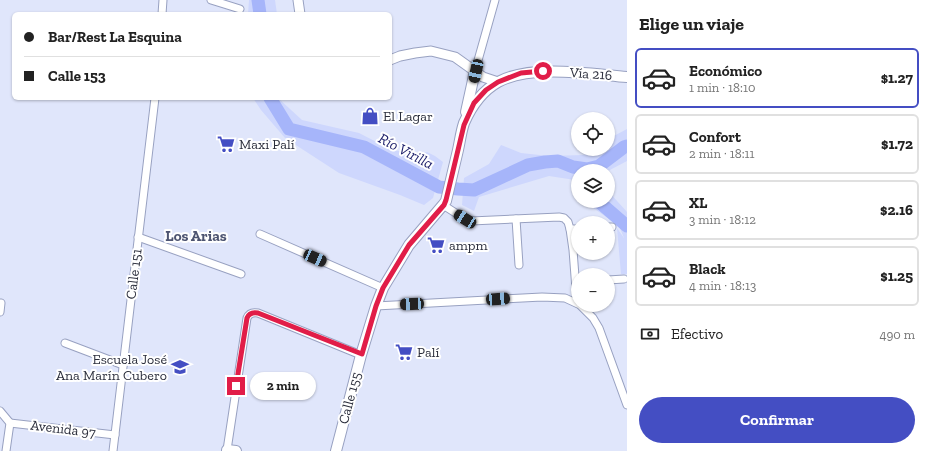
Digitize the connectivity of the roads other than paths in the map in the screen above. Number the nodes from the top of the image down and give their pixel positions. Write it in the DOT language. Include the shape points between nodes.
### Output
graph roads {
  1 [pos="211,0"];
  2 [pos="298,0"];
  3 [pos="496,0"];
  4 [pos="163,1"];
  5 [pos="240,9"];
  6 [pos="162,12"];
  7 [pos="300,12"];
  8 [pos="392,59"];
  9 [pos="476,71"];
  10 [pos="627,77"];
  11 [pos="498,82"];
  12 [pos="155,100"];
  13 [pos="464,125"];
  14 [pos="445,203"];
  15 [pos="516,219"];
  16 [pos="570,229"];
  17 [pos="260,234"];
  18 [pos="138,237"];
  19 [pos="519,265"];
  20 [pos="575,268"];
  21 [pos="241,274"];
  22 [pos="624,279"];
  23 [pos="615,280"];
  24 [pos="383,288"];
  25 [pos="571,301"];
  26 [pos="1,303"];
  27 [pos="376,306"];
  28 [pos="0,312"];
  29 [pos="587,312"];
  30 [pos="65,343"];
  31 [pos="362,354"];
  32 [pos="123,365"];
  33 [pos="627,403"];
  34 [pos="0,411"];
  35 [pos="10,423"];
  36 [pos="115,435"];
  37 [pos="6,451"];
  38 [pos="113,451"];
  39 [pos="230,451"];
  40 [pos="336,451"];
  1 -- 5 [label="street"];
  2 -- 7 [label="street"];
  3 -- 9 [label="street"];
  4 -- 6 [label="street"];
  8 -- 9 [label="street" via="415,52 431,51 454,57"];
  9 -- 11 [label="street"];
  9 -- 13 [label="main road"];
  10 -- 11 [label="main road, Vía 216" via="543,71 521,73"];
  11 -- 13 [label="main road, Vía 216" via="474,103"];
  12 -- 18 [label="street, Calle 151"];
  13 -- 14 [label="main road, Vía 216"];
  14 -- 15 [label="street" via="465,219 472,221"];
  14 -- 24 [label="main road, Calle 155" via="409,245"];
  15 -- 16 [label="street" via="559,217 568,222"];
  15 -- 19 [label="street"];
  16 -- 20 [label="street"];
  17 -- 24 [label="street"];
  18 -- 21 [label="street"];
  18 -- 32 [label="street, Calle 151"];
  22 -- 23 [label="street"];
  24 -- 27 [label="main road, Calle 155"];
  25 -- 27 [label="street" via="564,298 542,297"];
  26 -- 28 [label="street"];
  27 -- 31 [label="main road, Calle 155"];
  29 -- 33 [label="street" via="599,328"];
  30 -- 32 [label="street"];
  31 -- 39 [label="street" via="258,313 251,313 247,318"];
  31 -- 40 [label="main road, Calle 155"];
  32 -- 36 [label="street, Calle 151"];
  34 -- 35 [label="street"];
  35 -- 36 [label="street, Avenida 97"];
  35 -- 37 [label="street"];
  36 -- 38 [label="street, Calle 151"];
}
